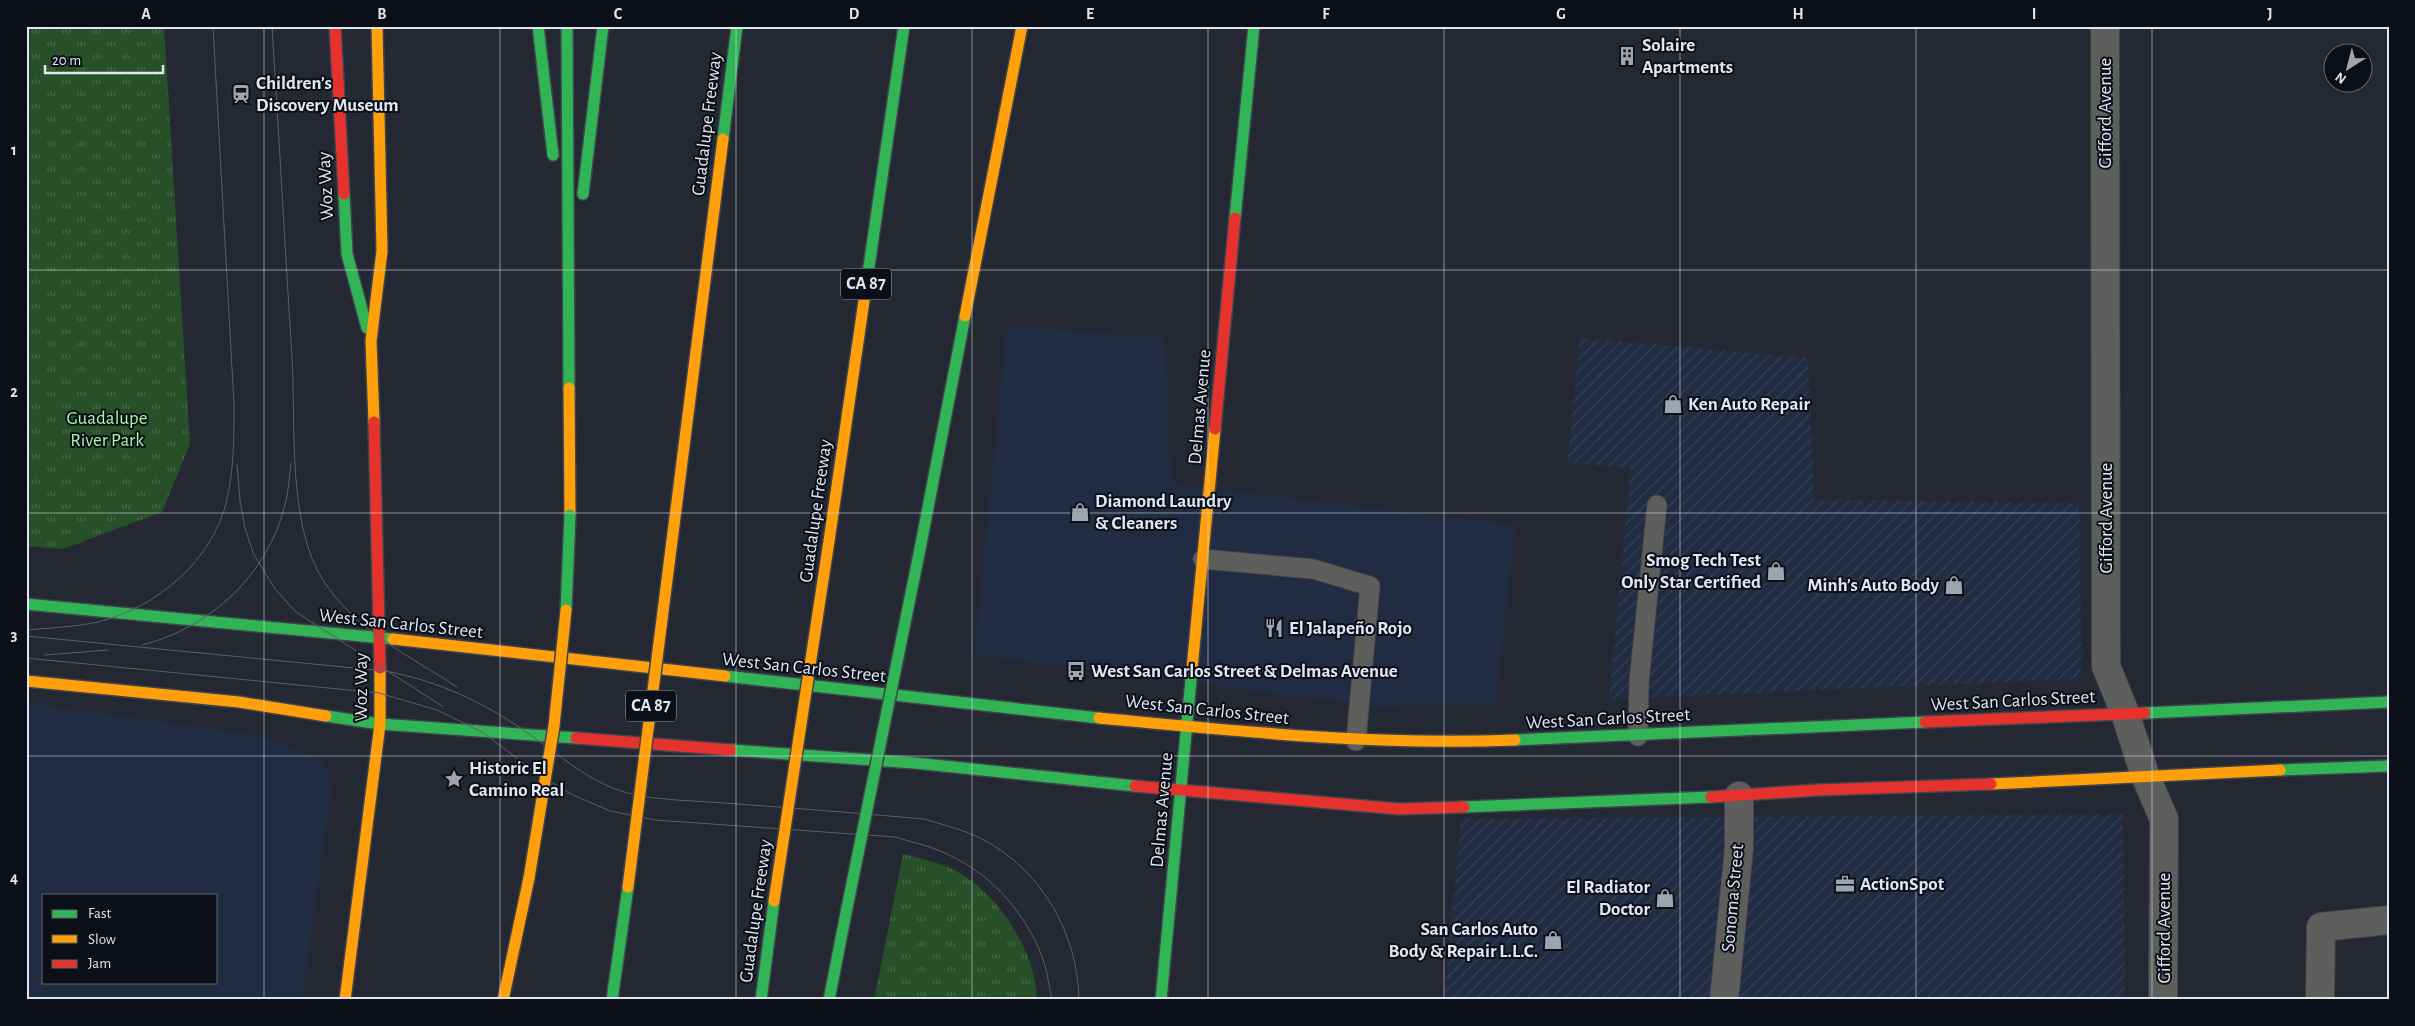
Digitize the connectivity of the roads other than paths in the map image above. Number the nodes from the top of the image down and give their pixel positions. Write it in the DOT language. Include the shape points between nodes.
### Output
graph roads {
  1 [pos="335,26"];
  2 [pos="377,26"];
  3 [pos="538,26"];
  4 [pos="567,26"];
  5 [pos="603,26"];
  6 [pos="737,26"];
  7 [pos="904,26"];
  8 [pos="1022,26"];
  9 [pos="1254,26"];
  10 [pos="2105,26"];
  11 [pos="554,164"];
  12 [pos="556,184"];
  13 [pos="570,303"];
  14 [pos="371,342"];
  15 [pos="1657,505"];
  16 [pos="1203,559"];
  17 [pos="26,604"];
  18 [pos="379,640"];
  19 [pos="26,682"];
  20 [pos="2389,702"];
  21 [pos="2125,713"];
  22 [pos="380,724"];
  23 [pos="1187,725"];
  24 [pos="1638,736"];
  25 [pos="1356,741"];
  26 [pos="2389,766"];
  27 [pos="2145,775"];
  28 [pos="1182,790"];
  29 [pos="1739,796"];
  30 [pos="2389,920"];
  31 [pos="345,1000"];
  32 [pos="503,1000"];
  33 [pos="612,1000"];
  34 [pos="761,1000"];
  35 [pos="829,1000"];
  36 [pos="1161,1000"];
  37 [pos="1724,1000"];
  38 [pos="2163,1000"];
  39 [pos="2320,1000"];
  1 -- 14 [label="main road, Woz Way" via="347,254"];
  2 -- 14 [label="main road, Woz Way" via="382,251"];
  3 -- 11 [label="main road"];
  4 -- 13 [label="main road"];
  5 -- 13 [label="main road"];
  6 -- 33 [label="main road, Guadalupe Freeway / CA 87, bridge"];
  7 -- 34 [label="main road, Guadalupe Freeway / CA 87, bridge"];
  8 -- 35 [label="main road, bridge"];
  9 -- 16 [label="main road, Delmas Avenue"];
  10 -- 21 [label="street, Gifford Avenue" via="2106,666"];
  12 -- 13 [label="main road"];
  13 -- 32 [label="main road, bridge" via="570,515 560,676 529,878"];
  14 -- 18 [label="main road, Woz Way"];
  15 -- 24 [label="lane" via="1639,682"];
  16 -- 23 [label="main road, Delmas Avenue"];
  16 -- 25 [label="lane" via="1313,569 1370,586"];
  17 -- 18 [label="main road, West San Carlos Street"];
  18 -- 22 [label="main road, Woz Way"];
  18 -- 23 [label="main road, West San Carlos Street" via="441,644 1071,715"];
  19 -- 22 [label="main road" via="239,702"];
  20 -- 21 [label="main road, West San Carlos Street"];
  21 -- 24 [label="main road, West San Carlos Street"];
  21 -- 27 [label="street, Gifford Avenue"];
  22 -- 28 [label="main road" via="915,763"];
  22 -- 31 [label="main road, Woz Way"];
  23 -- 25 [label="main road, West San Carlos Street"];
  23 -- 28 [label="main road, Delmas Avenue"];
  24 -- 25 [label="main road, West San Carlos Street" via="1452,744"];
  26 -- 27 [label="main road"];
  27 -- 29 [label="main road"];
  27 -- 38 [label="street, Gifford Avenue" via="2164,819"];
  28 -- 29 [label="main road" via="1399,809"];
  28 -- 36 [label="main road, Delmas Avenue"];
  29 -- 37 [label="street, Sonoma Street" via="1739,848"];
  30 -- 39 [label="street" via="2321,927"];
}
